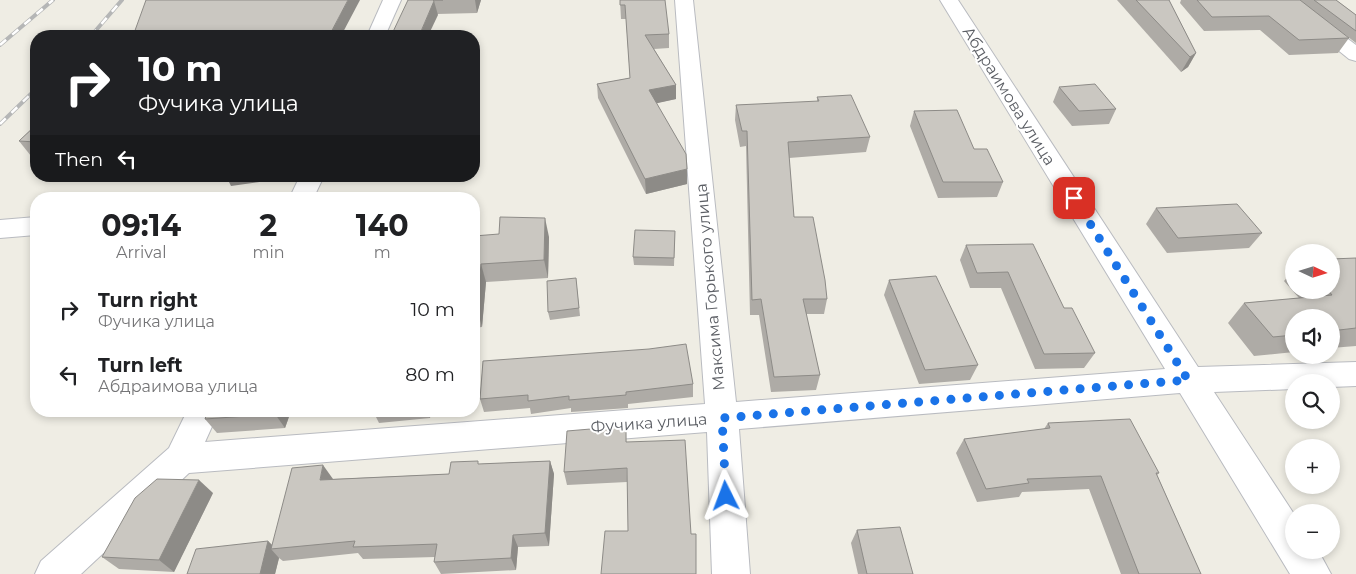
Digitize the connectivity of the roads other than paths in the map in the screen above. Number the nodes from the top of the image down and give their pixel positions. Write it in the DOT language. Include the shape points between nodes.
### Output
graph roads {
  1 [pos="392,0"];
  2 [pos="684,0"];
  3 [pos="949,0"];
  4 [pos="1285,0"];
  5 [pos="379,30"];
  6 [pos="1356,55"];
  7 [pos="30,226"];
  8 [pos="0,229"];
  9 [pos="1356,374"];
  10 [pos="1188,380"];
  11 [pos="200,417"];
  12 [pos="722,418"];
  13 [pos="181,458"];
  14 [pos="1285,532"];
  15 [pos="1302,559"];
  16 [pos="54,574"];
  17 [pos="731,574"];
  18 [pos="1312,574"];
  1 -- 5 [label="street"];
  2 -- 12 [label="street, Максима Горького улица"];
  3 -- 10 [label="street, Абдраимова улица"];
  4 -- 6 [label="street"];
  7 -- 8 [label="street"];
  9 -- 10 [label="street, Фучика улица"];
  10 -- 12 [label="street, Фучика улица"];
  10 -- 14 [label="street, Абдраимова улица"];
  11 -- 13 [label="street"];
  12 -- 13 [label="street, Фучика улица"];
  12 -- 17 [label="street, Максима Горького улица"];
  13 -- 16 [label="street"];
  15 -- 18 [label="street"];
}
